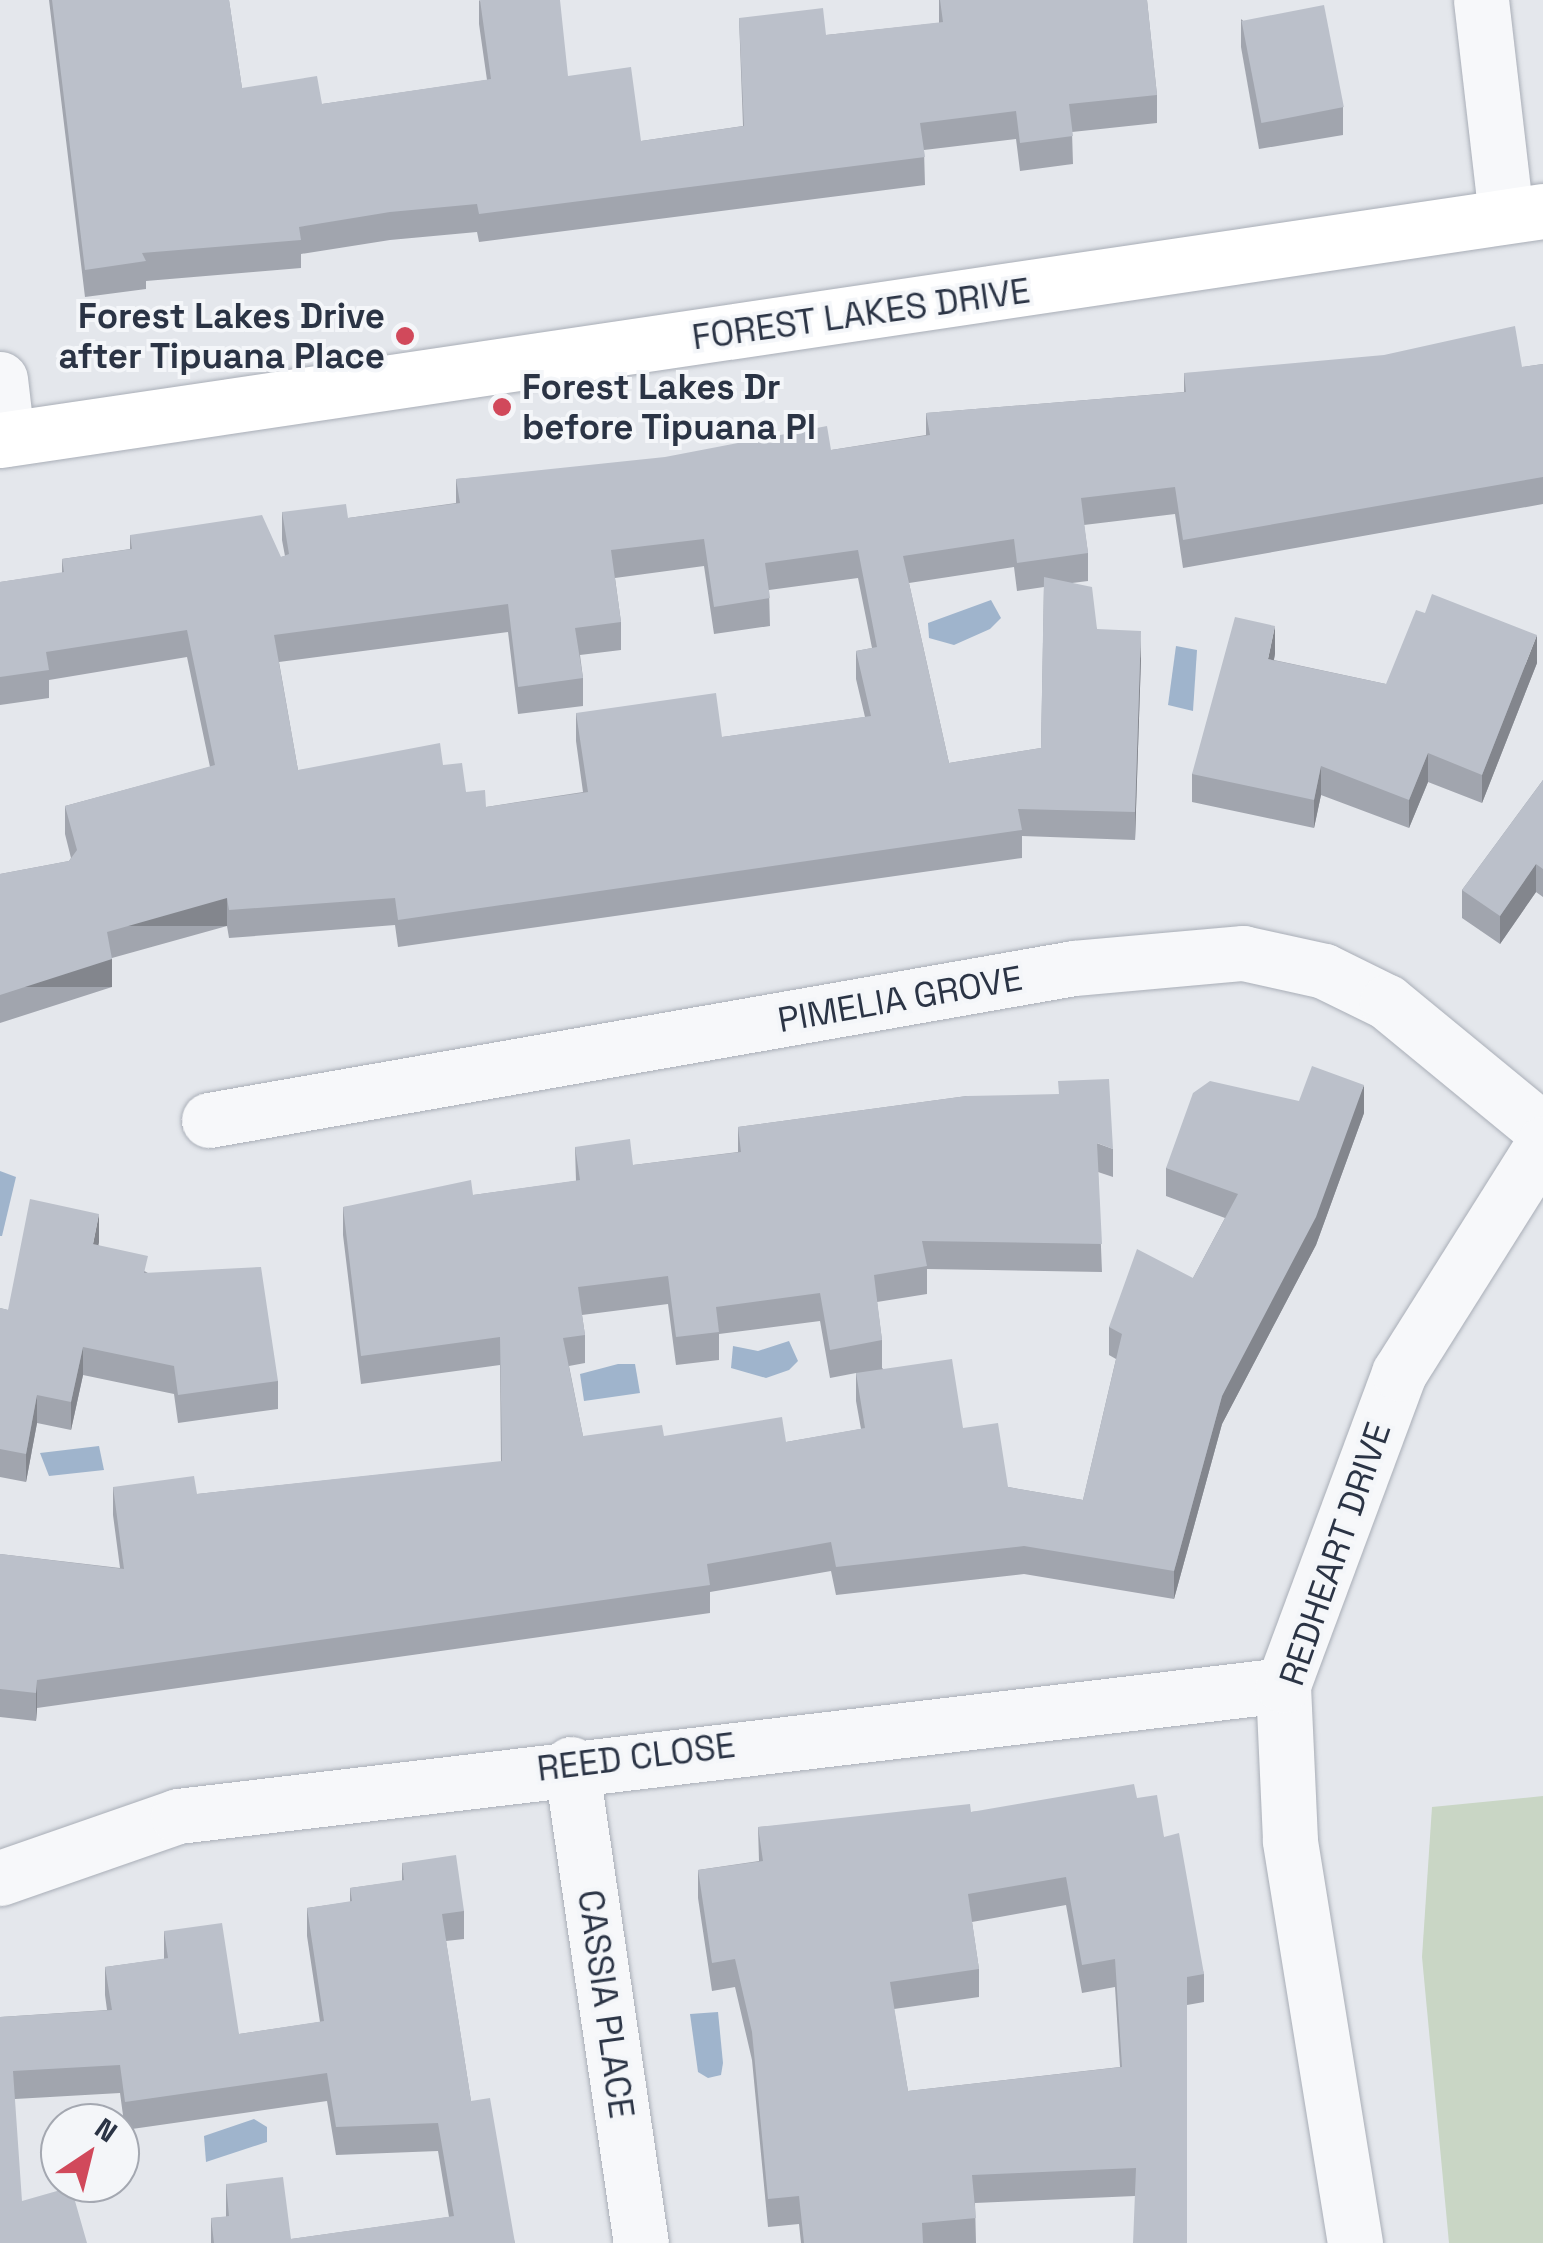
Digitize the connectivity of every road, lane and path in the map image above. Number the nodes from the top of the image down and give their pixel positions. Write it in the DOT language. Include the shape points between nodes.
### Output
graph roads {
  1 [pos="1481,0"];
  2 [pos="1525,214"];
  3 [pos="0,379"];
  4 [pos="3,439"];
  5 [pos="209,1120"];
  6 [pos="1543,1130"];
  7 [pos="1543,1144"];
  8 [pos="1283,1685"];
  9 [pos="571,1764"];
  10 [pos="0,1878"];
  11 [pos="640,2243"];
  12 [pos="1356,2243"];
  1 -- 2 [label="street"];
  2 -- 4 [label="main road, FOREST LAKES DRIVE"];
  3 -- 4 [label="street"];
  5 -- 6 [label="street, PIMELIA GROVE" via="1074,968 1243,953 1324,971 1387,1002"];
  7 -- 8 [label="street, REDHEART DRIVE" via="1399,1373"];
  8 -- 9 [label="street, REED CLOSE"];
  8 -- 12 [label="street, REDHEART DRIVE" via="1290,1840"];
  9 -- 10 [label="street, REED CLOSE" via="178,1816"];
  9 -- 11 [label="street, CASSIA PLACE"];
}
